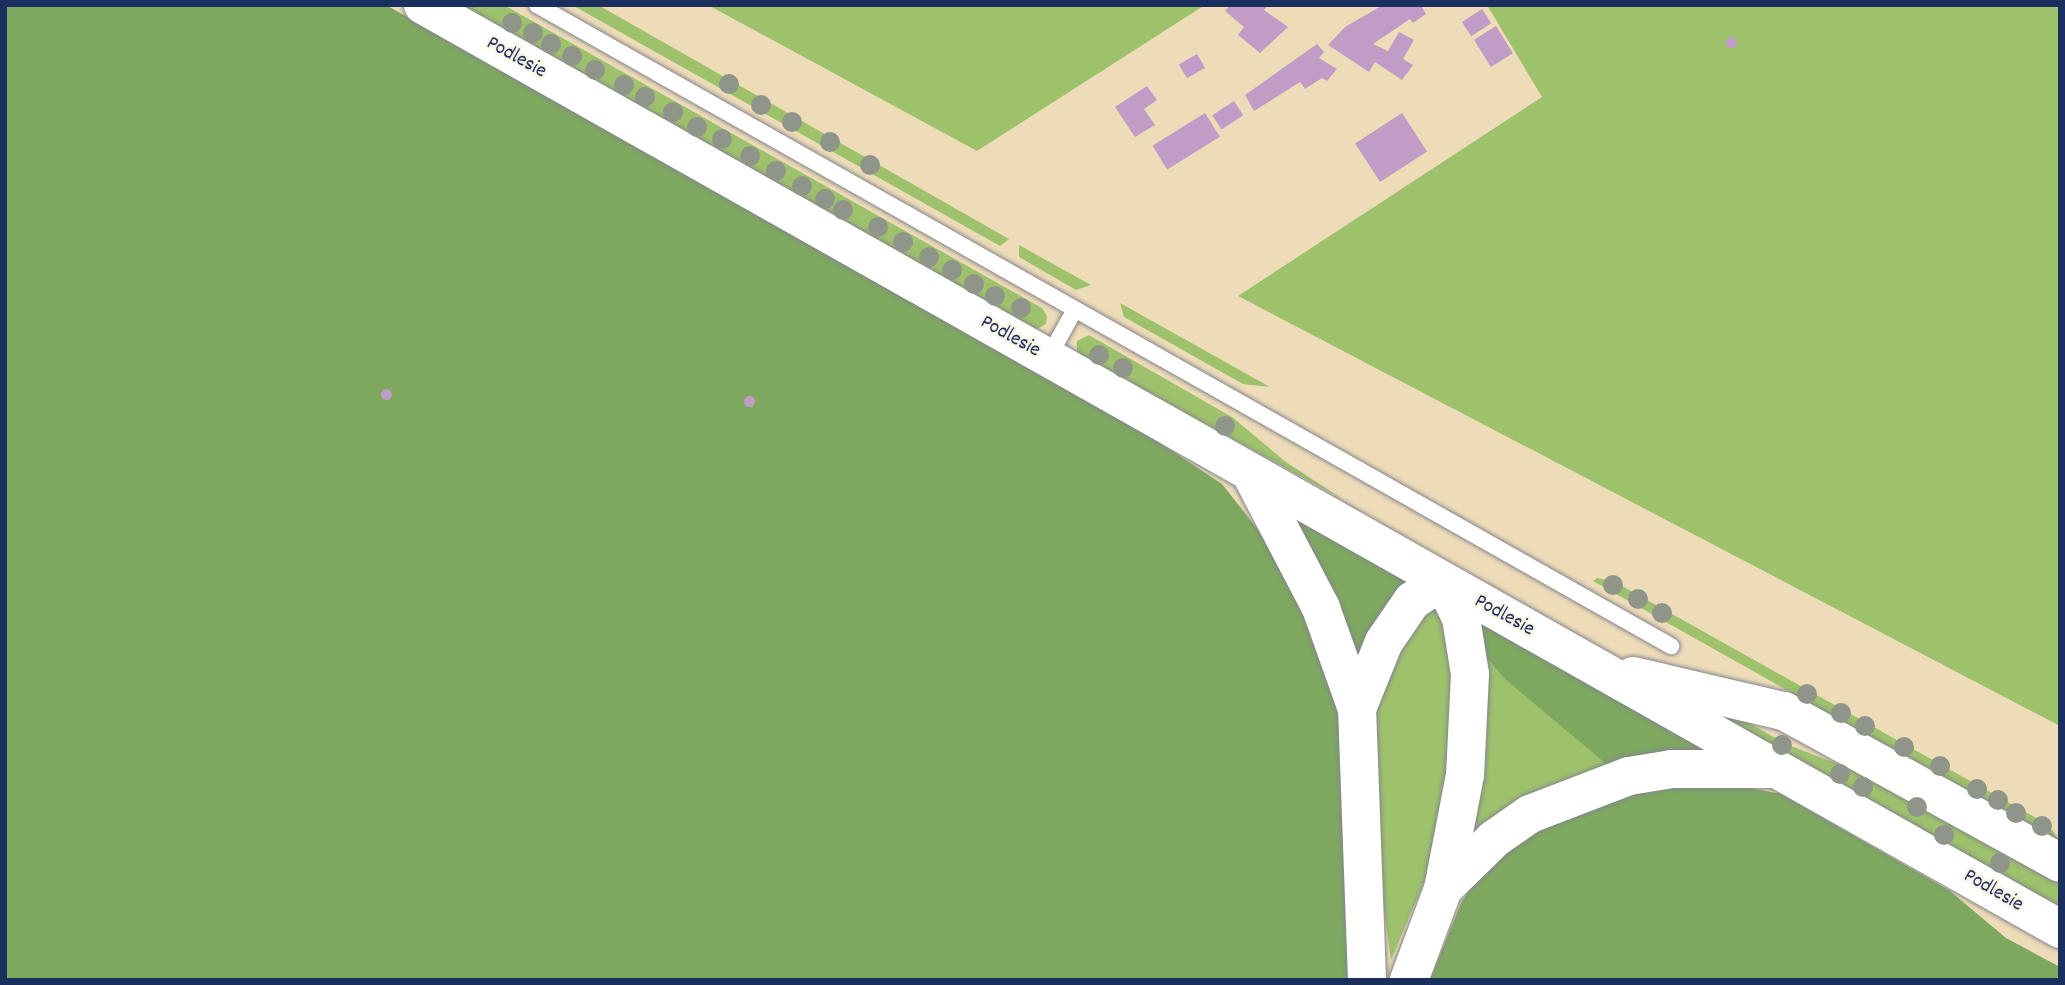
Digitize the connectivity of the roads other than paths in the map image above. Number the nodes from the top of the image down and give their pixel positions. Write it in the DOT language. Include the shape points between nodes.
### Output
graph roads {
  1 [pos="423,5"];
  2 [pos="537,5"];
  3 [pos="1074,312"];
  4 [pos="1048,358"];
  5 [pos="1250,472"];
  6 [pos="1443,581"];
  7 [pos="1671,646"];
  8 [pos="1597,669"];
  9 [pos="1356,709"];
  10 [pos="1775,769"];
  11 [pos="2060,863"];
  12 [pos="1443,889"];
  13 [pos="2058,928"];
  14 [pos="1367,980"];
  15 [pos="1409,980"];
  1 -- 4 [label="main road, Podlesie"];
  2 -- 3 [label="lane"];
  3 -- 4 [label="lane"];
  3 -- 7 [label="lane"];
  4 -- 5 [label="main road, Podlesie"];
  5 -- 6 [label="main road, Podlesie"];
  5 -- 9 [label="main road" via="1321,608"];
  6 -- 8 [label="main road, Podlesie"];
  6 -- 9 [label="main road" via="1412,601 1384,642"];
  6 -- 12 [label="main road" via="1461,618 1470,674 1465,775"];
  8 -- 10 [label="main road, Podlesie"];
  8 -- 11 [label="main road, Podlesie" via="1784,711"];
  9 -- 14 [label="main road"];
  10 -- 12 [label="main road" via="1672,769 1629,776 1580,793 1530,814 1494,839"];
  10 -- 13 [label="main road, Podlesie"];
  12 -- 15 [label="main road"];
}
